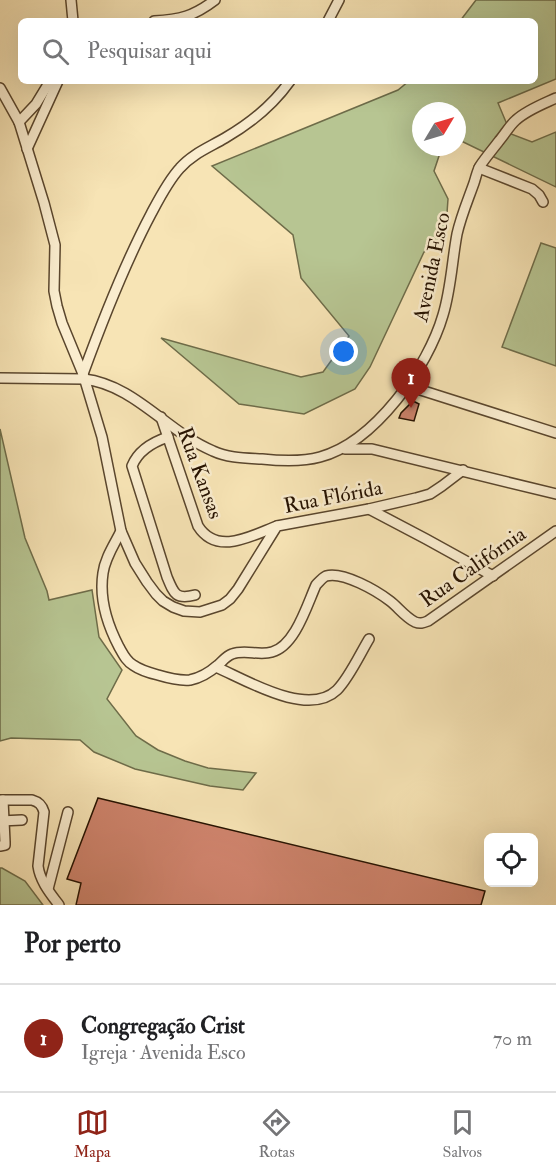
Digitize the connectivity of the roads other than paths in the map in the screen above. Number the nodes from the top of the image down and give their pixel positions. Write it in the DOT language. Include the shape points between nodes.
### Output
graph roads {
  1 [pos="71,0"];
  2 [pos="215,0"];
  3 [pos="339,0"];
  4 [pos="73,18"];
  5 [pos="183,18"];
  6 [pos="330,18"];
  7 [pos="48,84"];
  8 [pos="57,84"];
  9 [pos="288,84"];
  10 [pos="0,88"];
  11 [pos="556,98"];
  12 [pos="19,122"];
  13 [pos="27,149"];
  14 [pos="479,168"];
  15 [pos="543,202"];
  16 [pos="83,376"];
  17 [pos="0,378"];
  18 [pos="408,386"];
  19 [pos="161,417"];
  20 [pos="556,434"];
  21 [pos="361,436"];
  22 [pos="168,437"];
  23 [pos="343,448"];
  24 [pos="372,449"];
  25 [pos="463,470"];
  26 [pos="556,494"];
  27 [pos="369,509"];
  28 [pos="277,526"];
  29 [pos="121,531"];
  30 [pos="556,531"];
  31 [pos="493,576"];
  32 [pos="195,595"];
  33 [pos="369,639"];
  34 [pos="216,667"];
  35 [pos="2,800"];
  36 [pos="68,812"];
  37 [pos="22,820"];
  38 [pos="2,821"];
  39 [pos="0,846"];
  40 [pos="48,889"];
  41 [pos="59,905"];
  1 -- 4 [label="street"];
  2 -- 5 [label="street"];
  3 -- 6 [label="street"];
  7 -- 12 [label="street"];
  8 -- 13 [label="street"];
  9 -- 16 [label="street" via="251,121 178,169 140,234 105,313"];
  10 -- 12 [label="street, Rua Flórida"];
  11 -- 14 [label="street, Avenida Esco" via="516,120"];
  12 -- 13 [label="street, Rua Flórida"];
  13 -- 16 [label="street, Rua Flórida" via="55,244 57,306"];
  14 -- 15 [label="street" via="532,189"];
  14 -- 18 [label="street, Avenida Esco" via="464,207 444,312"];
  16 -- 17 [label="street"];
  16 -- 19 [label="street" via="115,388"];
  16 -- 29 [label="street, Rua Flórida" via="107,456"];
  18 -- 20 [label="street"];
  18 -- 21 [label="street, Avenida Esco"];
  19 -- 22 [label="street, Rua Kansas"];
  19 -- 23 [label="street" via="201,446 232,457 297,461 319,458"];
  21 -- 23 [label="street, Avenida Esco"];
  21 -- 24 [label="street"];
  22 -- 28 [label="street, Rua Kansas" via="198,526 207,537 230,542"];
  22 -- 32 [label="street" via="147,446 132,466 172,590 184,597"];
  23 -- 24 [label="street"];
  24 -- 25 [label="street"];
  25 -- 26 [label="street"];
  25 -- 27 [label="street, Rua Flórida" via="430,494"];
  27 -- 28 [label="street, Rua Flórida"];
  27 -- 31 [label="street"];
  28 -- 29 [label="street, Rua Flórida" via="230,599 200,612 173,607 156,594 135,563"];
  29 -- 34 [label="street" via="108,554 102,590 111,630 126,660 150,672 184,680 202,676"];
  30 -- 31 [label="street, Rua Califórnia"];
  31 -- 34 [label="street, Rua Califórnia" via="422,623 411,620 369,587 348,578 327,576 316,585 300,622 282,647 272,652 232,654"];
  33 -- 34 [label="street" via="338,689 318,699 286,698"];
  35 -- 38 [label="street"];
  35 -- 40 [label="street" via="32,800 42,807 38,866"];
  36 -- 40 [label="street"];
  37 -- 38 [label="street"];
  38 -- 39 [label="street" via="5,845"];
  40 -- 41 [label="street"];
}
